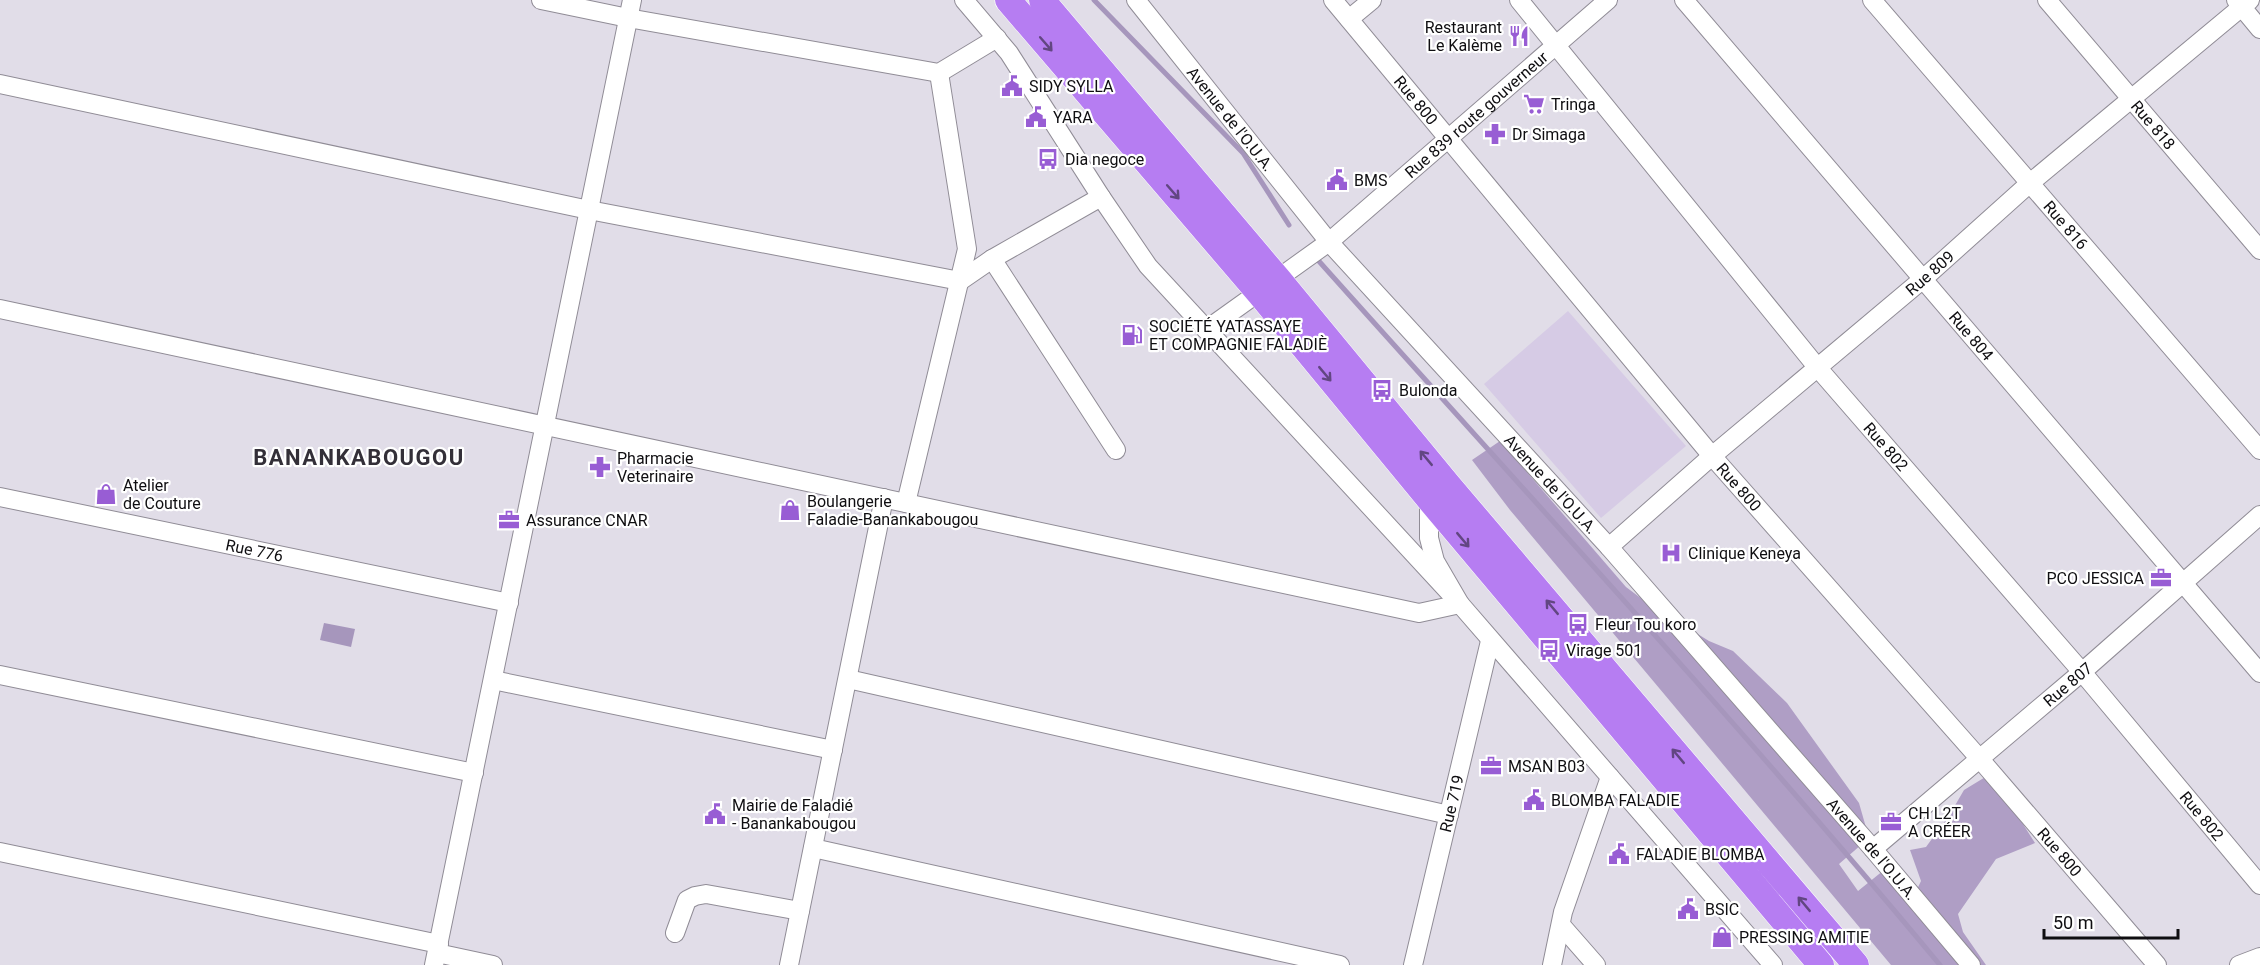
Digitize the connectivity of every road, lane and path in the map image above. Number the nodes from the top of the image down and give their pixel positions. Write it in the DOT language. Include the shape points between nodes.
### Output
graph roads {
  1 [pos="541,0"];
  2 [pos="632,0"];
  3 [pos="964,0"];
  4 [pos="1008,0"];
  5 [pos="1042,0"];
  6 [pos="1136,0"];
  7 [pos="1333,0"];
  8 [pos="1372,0"];
  9 [pos="1519,0"];
  10 [pos="1608,0"];
  11 [pos="1684,0"];
  12 [pos="1872,0"];
  13 [pos="2047,0"];
  14 [pos="2242,2"];
  15 [pos="628,18"];
  16 [pos="1349,19"];
  17 [pos="2260,29"];
  18 [pos="997,38"];
  19 [pos="1556,44"];
  20 [pos="939,73"];
  21 [pos="0,84"];
  22 [pos="2130,99"];
  23 [pos="1448,139"];
  24 [pos="2030,183"];
  25 [pos="1101,197"];
  26 [pos="589,210"];
  27 [pos="1329,242"];
  28 [pos="2260,250"];
  29 [pos="992,260"];
  30 [pos="1923,279"];
  31 [pos="960,281"];
  32 [pos="1269,287"];
  33 [pos="0,309"];
  34 [pos="1206,330"];
  35 [pos="1817,367"];
  36 [pos="545,426"];
  37 [pos="1116,450"];
  38 [pos="2260,450"];
  39 [pos="1712,456"];
  40 [pos="0,497"];
  41 [pos="884,498"];
  42 [pos="1429,499"];
  43 [pos="906,503"];
  44 [pos="2260,514"];
  45 [pos="1609,547"];
  46 [pos="2183,583"];
  47 [pos="508,603"];
  48 [pos="1460,604"];
  49 [pos="1490,641"];
  50 [pos="2082,672"];
  51 [pos="2260,673"];
  52 [pos="0,675"];
  53 [pos="848,679"];
  54 [pos="493,680"];
  55 [pos="833,750"];
  56 [pos="1979,758"];
  57 [pos="474,773"];
  58 [pos="1610,777"];
  59 [pos="1449,815"];
  60 [pos="813,848"];
  61 [pos="1873,849"];
  62 [pos="0,852"];
  63 [pos="2260,885"];
  64 [pos="800,911"];
  65 [pos="1561,925"];
  66 [pos="675,933"];
  67 [pos="437,954"];
  68 [pos="2260,957"];
  69 [pos="493,965"];
  70 [pos="789,965"];
  71 [pos="1340,965"];
  72 [pos="1413,965"];
  73 [pos="1552,965"];
  74 [pos="1596,965"];
  75 [pos="1773,965"];
  76 [pos="1821,965"];
  77 [pos="1856,965"];
  78 [pos="1971,965"];
  79 [pos="2157,965"];
  80 [pos="2239,965"];
  1 -- 15 [label="street"];
  2 -- 15 [label="street"];
  3 -- 18 [label="street"];
  4 -- 32 [label="highway, one-way"];
  5 -- 32 [label="highway"];
  6 -- 27 [label="street, Avenue de l'O.U.A."];
  7 -- 16 [label="street, Rue 800"];
  8 -- 16 [label="street"];
  9 -- 19 [label="street, Rue 802"];
  10 -- 19 [label="street, Rue 839 route gouverneur"];
  11 -- 30 [label="street, Rue 804"];
  12 -- 24 [label="street, Rue 816"];
  13 -- 22 [label="street, Rue 818"];
  14 -- 17 [label="street"];
  14 -- 22 [label="street, Rue 809"];
  15 -- 20 [label="street"];
  15 -- 26 [label="street"];
  16 -- 23 [label="street, Rue 800"];
  18 -- 20 [label="street"];
  18 -- 25 [label="street"];
  19 -- 23 [label="street, Rue 839 route gouverneur"];
  19 -- 35 [label="street, Rue 802"];
  20 -- 31 [label="street" via="967,249"];
  21 -- 26 [label="street"];
  22 -- 24 [label="street, Rue 809"];
  22 -- 28 [label="street, Rue 818"];
  23 -- 27 [label="street, Rue 839 route gouverneur"];
  23 -- 39 [label="street, Rue 800"];
  24 -- 30 [label="street, Rue 809"];
  24 -- 38 [label="street, Rue 816"];
  25 -- 29 [label="street"];
  25 -- 34 [label="street" via="1148,266"];
  26 -- 31 [label="street"];
  26 -- 36 [label="street"];
  27 -- 32 [label="street, Rue 839 route gouverneur"];
  27 -- 45 [label="street, Avenue de l'O.U.A."];
  29 -- 31 [label="street"];
  29 -- 37 [label="street"];
  30 -- 35 [label="street, Rue 809"];
  30 -- 46 [label="street, Rue 804"];
  31 -- 43 [label="street"];
  32 -- 34 [label="street, Rue 839 route gouverneur"];
  32 -- 42 [label="highway, one-way"];
  77 -- 32 [label="highway, one-way" via="1449,486"];
  33 -- 36 [label="street"];
  34 -- 48 [label="street"];
  35 -- 39 [label="street, Rue 809"];
  35 -- 50 [label="street, Rue 802"];
  36 -- 41 [label="street"];
  36 -- 47 [label="street"];
  39 -- 45 [label="street, Rue 809"];
  39 -- 56 [label="street, Rue 800"];
  40 -- 47 [label="street, Rue 776"];
  41 -- 43 [label="street"];
  41 -- 53 [label="street"];
  42 -- 48 [label="street" via="1429,538 1435,561"];
  42 -- 76 [label="highway, one-way"];
  43 -- 48 [label="street" via="1419,613"];
  44 -- 46 [label="street, Rue 807"];
  45 -- 61 [label="street, Avenue de l'O.U.A."];
  46 -- 50 [label="street, Rue 807"];
  46 -- 51 [label="street, Rue 804"];
  47 -- 54 [label="street"];
  48 -- 49 [label="street"];
  49 -- 58 [label="street"];
  49 -- 59 [label="street, Rue 719"];
  50 -- 56 [label="street, Rue 807"];
  50 -- 63 [label="street, Rue 802"];
  52 -- 57 [label="street"];
  53 -- 55 [label="street"];
  53 -- 59 [label="street"];
  54 -- 55 [label="street"];
  54 -- 57 [label="street"];
  55 -- 60 [label="street"];
  56 -- 61 [label="street, Rue 807"];
  56 -- 79 [label="street, Rue 800"];
  57 -- 67 [label="street"];
  58 -- 65 [label="street"];
  58 -- 75 [label="street"];
  59 -- 72 [label="street, Rue 719"];
  60 -- 64 [label="street"];
  60 -- 71 [label="street"];
  61 -- 78 [label="street, Avenue de l'O.U.A."];
  62 -- 67 [label="street"];
  64 -- 66 [label="street" via="706,894 687,900"];
  64 -- 70 [label="street"];
  65 -- 73 [label="street"];
  65 -- 74 [label="street"];
  67 -- 69 [label="street"];
  68 -- 80 [label="street"];
}
